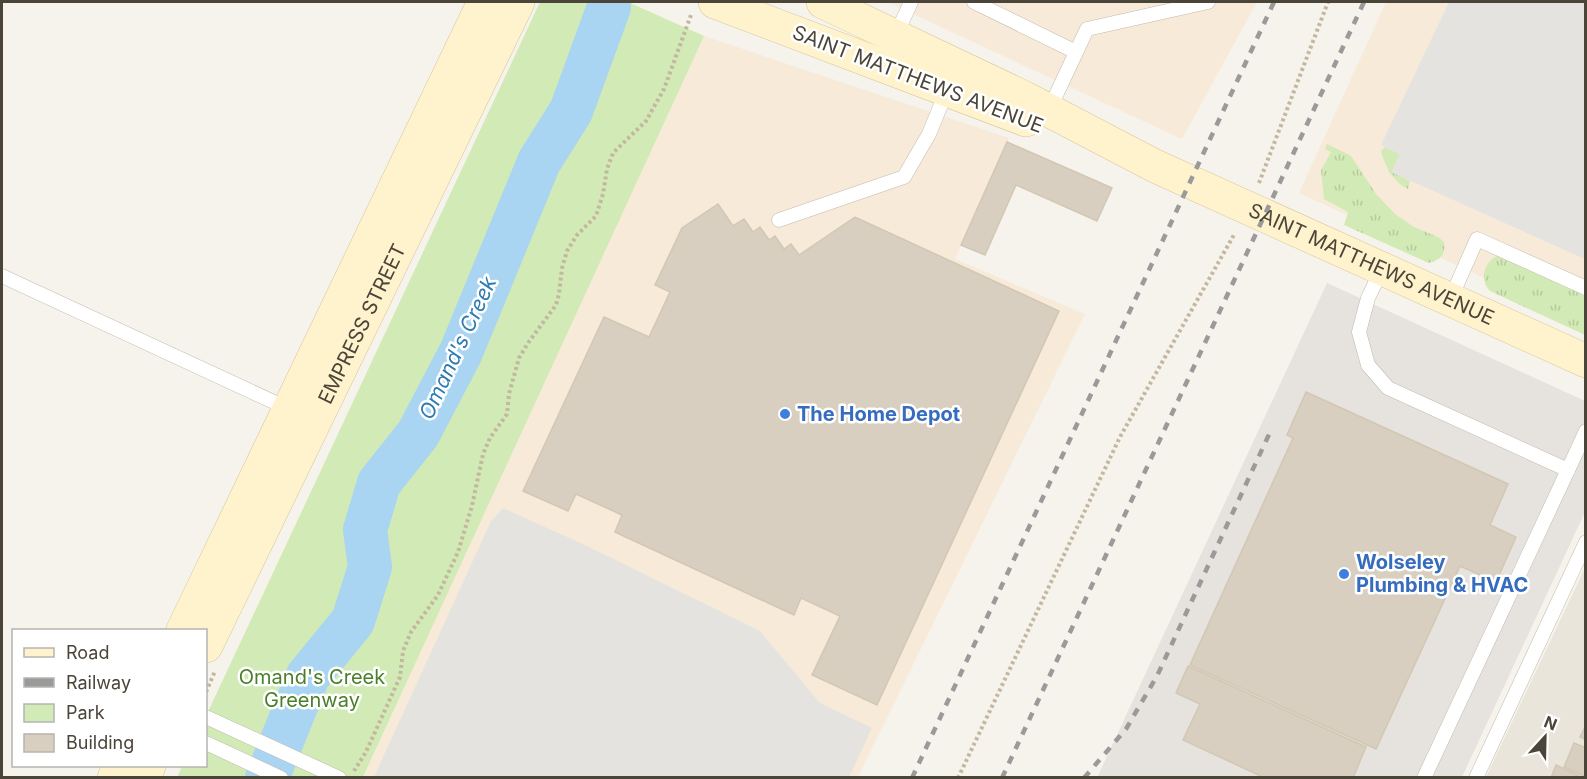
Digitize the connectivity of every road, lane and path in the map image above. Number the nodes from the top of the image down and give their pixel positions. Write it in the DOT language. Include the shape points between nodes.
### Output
graph roads {
  1 [pos="484,2"];
  2 [pos="518,2"];
  3 [pos="823,2"];
  4 [pos="911,2"];
  5 [pos="974,2"];
  6 [pos="1208,2"];
  7 [pos="1328,2"];
  8 [pos="703,8"];
  9 [pos="889,51"];
  10 [pos="1076,52"];
  11 [pos="952,79"];
  12 [pos="1045,118"];
  13 [pos="1249,208"];
  14 [pos="779,220"];
  15 [pos="1382,268"];
  16 [pos="2,276"];
  17 [pos="1586,288"];
  18 [pos="1450,300"];
  19 [pos="1586,361"];
  20 [pos="301,415"];
  21 [pos="1586,430"];
  22 [pos="1568,470"];
  23 [pos="1586,542"];
  24 [pos="184,629"];
  25 [pos="207,644"];
  26 [pos="207,717"];
  27 [pos="207,743"];
  28 [pos="335,775"];
  29 [pos="281,777"];
  30 [pos="351,777"];
  31 [pos="958,777"];
  32 [pos="1424,777"];
  33 [pos="1476,777"];
  1 -- 20 [label="main road, EMPRESS STREET"];
  2 -- 20 [label="main road, EMPRESS STREET"];
  3 -- 9 [label="main road, SAINT MATTHEWS AVENUE"];
  4 -- 9 [label="lane"];
  5 -- 10 [label="lane"];
  6 -- 10 [label="lane" via="1087,29"];
  7 -- 13 [label="path"];
  8 -- 9 [label="main road, SAINT MATTHEWS AVENUE"];
  8 -- 30 [label="path" via="646,121 613,153 596,216 567,251 556,305 519,358 507,414 483,454 458,552 438,595 407,642 400,677"];
  9 -- 11 [label="main road, SAINT MATTHEWS AVENUE"];
  10 -- 12 [label="lane"];
  11 -- 12 [label="main road, SAINT MATTHEWS AVENUE"];
  11 -- 14 [label="lane" via="929,134 904,177"];
  12 -- 13 [label="main road, SAINT MATTHEWS AVENUE"];
  13 -- 15 [label="main road, SAINT MATTHEWS AVENUE"];
  13 -- 31 [label="path" via="1120,437"];
  15 -- 18 [label="main road, SAINT MATTHEWS AVENUE"];
  15 -- 22 [label="lane" via="1368,298 1359,332 1368,365 1388,388"];
  16 -- 20 [label="lane"];
  17 -- 18 [label="lane" via="1477,239"];
  18 -- 19 [label="main road, SAINT MATTHEWS AVENUE"];
  20 -- 24 [label="main road, EMPRESS STREET"];
  20 -- 25 [label="main road, EMPRESS STREET"];
  21 -- 22 [label="lane"];
  22 -- 32 [label="lane"];
  23 -- 33 [label="lane"];
  26 -- 28 [label="lane"];
  27 -- 29 [label="lane"];
}
